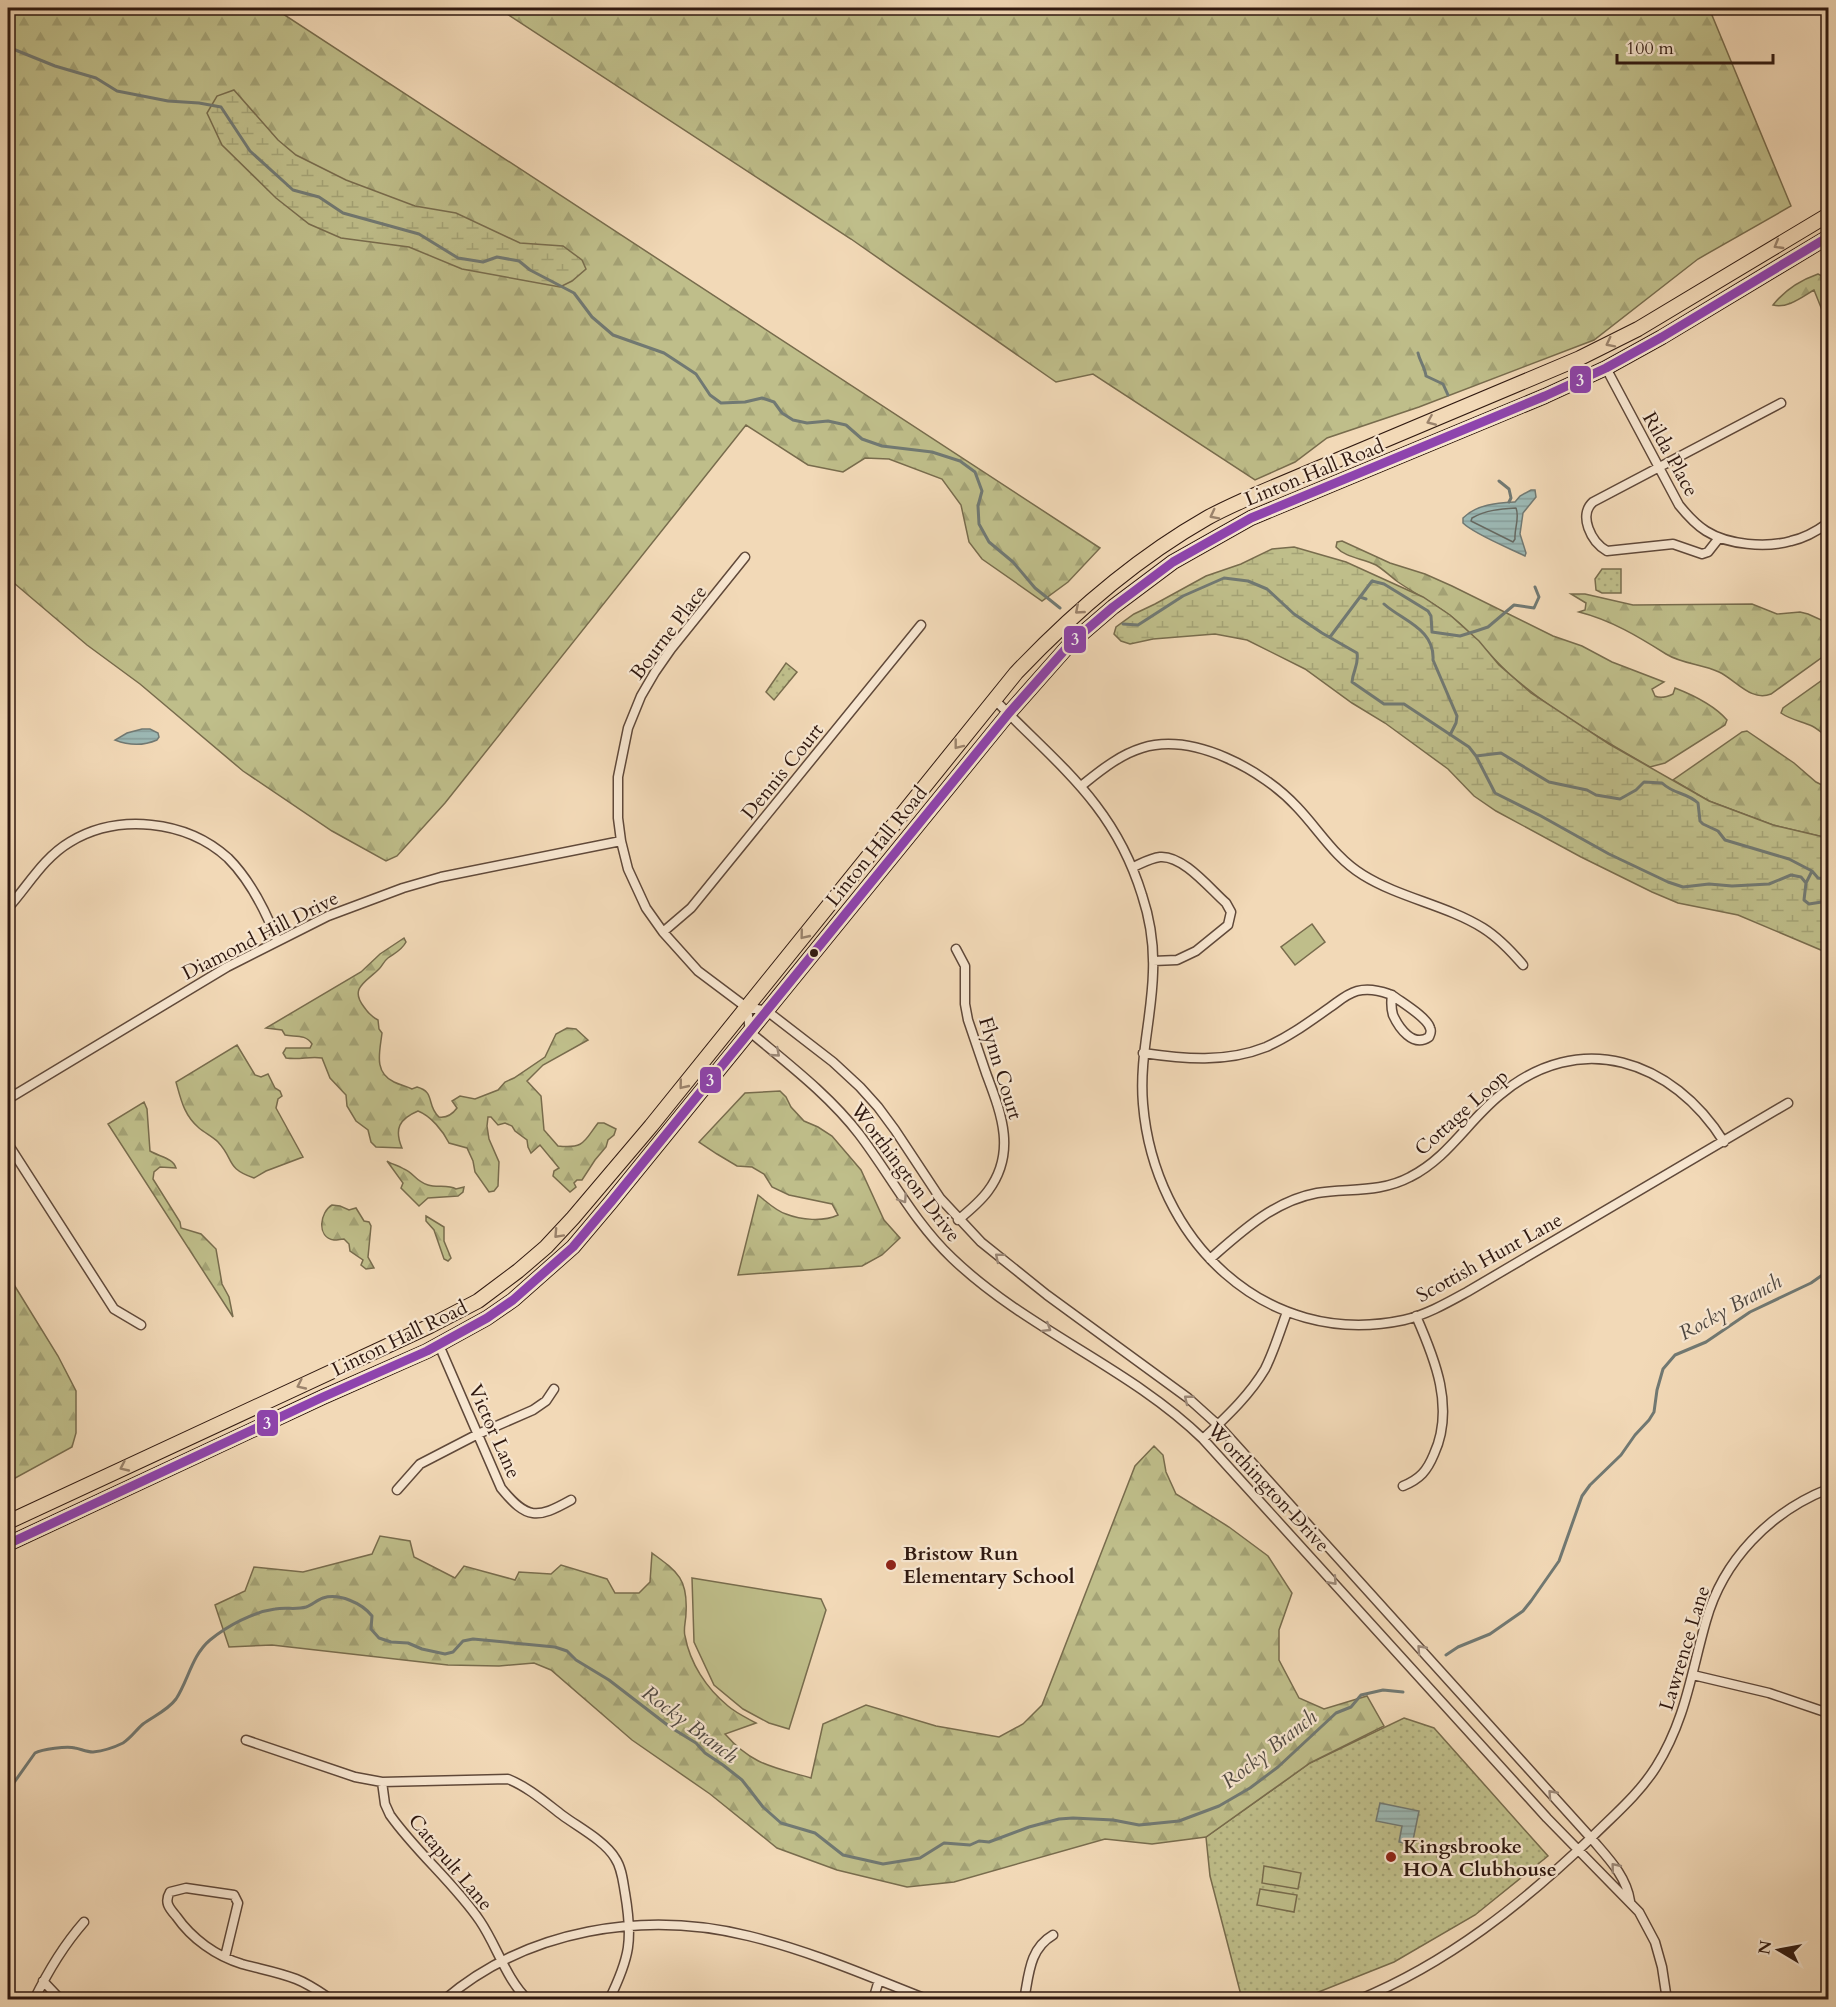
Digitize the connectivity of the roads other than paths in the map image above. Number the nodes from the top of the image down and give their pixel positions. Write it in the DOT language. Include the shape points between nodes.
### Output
graph roads {
  1 [pos="1828,215"];
  2 [pos="1828,237"];
  3 [pos="1606,368"];
  4 [pos="1781,403"];
  5 [pos="1659,468"];
  6 [pos="1828,523"];
  7 [pos="1719,538"];
  8 [pos="745,557"];
  9 [pos="921,625"];
  10 [pos="995,700"];
  11 [pos="1008,714"];
  12 [pos="1081,786"];
  13 [pos="621,841"];
  14 [pos="1133,867"];
  15 [pos="8,908"];
  16 [pos="663,932"];
  17 [pos="277,940"];
  18 [pos="956,949"];
  19 [pos="1153,961"];
  20 [pos="1523,965"];
  21 [pos="1392,995"];
  22 [pos="747,1007"];
  23 [pos="767,1011"];
  24 [pos="750,1032"];
  25 [pos="1143,1053"];
  26 [pos="8,1099"];
  27 [pos="1788,1103"];
  28 [pos="1724,1142"];
  29 [pos="8,1144"];
  30 [pos="958,1220"];
  31 [pos="1210,1259"];
  32 [pos="1287,1312"];
  33 [pos="1416,1316"];
  34 [pos="141,1325"];
  35 [pos="439,1345"];
  36 [pos="554,1389"];
  37 [pos="1218,1425"];
  38 [pos="478,1434"];
  39 [pos="1203,1439"];
  40 [pos="1403,1486"];
  41 [pos="1828,1489"];
  42 [pos="397,1490"];
  43 [pos="571,1500"];
  44 [pos="8,1522"];
  45 [pos="8,1544"];
  46 [pos="1693,1675"];
  47 [pos="1828,1713"];
  48 [pos="246,1740"];
  49 [pos="382,1782"];
  50 [pos="1591,1838"];
  51 [pos="1578,1850"];
  52 [pos="1630,1901"];
  53 [pos="84,1922"];
  54 [pos="630,1926"];
  55 [pos="1053,1935"];
  56 [pos="225,1957"];
  57 [pos="503,1961"];
  58 [pos="879,1980"];
  59 [pos="43,1981"];
  60 [pos="34,2000"];
  61 [pos="60,2000"];
  62 [pos="332,2000"];
  63 [pos="444,2000"];
  64 [pos="528,2000"];
  65 [pos="609,2000"];
  66 [pos="873,2000"];
  67 [pos="930,2000"];
  68 [pos="1024,2000"];
  69 [pos="1358,2000"];
  70 [pos="1667,2000"];
  1 -- 10 [label="main road, Linton Hall Road, one-way" via="1638,329 1580,358 1208,518 1095,596 1030,658"];
  2 -- 3 [label="main road, Linton Hall Road"];
  3 -- 5 [label="street, Rilda Place"];
  3 -- 11 [label="main road, Linton Hall Road" via="1251,518 1173,562 1070,644"];
  4 -- 5 [label="street"];
  5 -- 7 [label="street, Rilda Place" via="1690,519"];
  5 -- 7 [label="street" via="1588,506 1585,519 1598,545 1613,552 1672,544 1702,554"];
  6 -- 7 [label="street, Rilda Place" via="1789,542 1749,543"];
  8 -- 13 [label="street, Bourne Place" via="671,649 637,705 618,777"];
  9 -- 16 [label="street, Dennis Court" via="692,908"];
  10 -- 11 [label="street, Scottish Hunt Lane"];
  10 -- 22 [label="main road, Linton Hall Road, one-way"];
  11 -- 12 [label="street, Scottish Hunt Lane"];
  11 -- 23 [label="main road, Linton Hall Road"];
  12 -- 14 [label="street, Scottish Hunt Lane" via="1112,826"];
  12 -- 20 [label="street" via="1124,755 1158,744 1191,746 1228,758 1288,798 1356,871 1468,920 1500,940"];
  13 -- 16 [label="street, Bourne Place" via="637,891"];
  13 -- 17 [label="street, Diamond Hill Drive" via="441,877 346,908"];
  14 -- 19 [label="street, Scottish Hunt Lane" via="1149,923"];
  14 -- 19 [label="street" via="1154,858 1180,861 1231,912 1228,925 1196,951 1177,960"];
  15 -- 17 [label="street" via="40,867 69,843 117,825 153,825 201,840 229,859 260,903"];
  16 -- 22 [label="street, Bourne Place" via="698,971"];
  17 -- 26 [label="street, Diamond Hill Drive"];
  18 -- 30 [label="street, Flynn Court" via="966,966 968,1020 1001,1113 1005,1142 999,1172 989,1190"];
  19 -- 25 [label="street, Scottish Hunt Lane"];
  21 -- 21 [label="street" via="1429,1024 1429,1037 1424,1041 1405,1033 1394,1016"];
  21 -- 25 [label="street" via="1378,990 1347,995 1287,1036 1248,1053 1183,1059"];
  22 -- 23 [label="street, Worthington Drive"];
  22 -- 24 [label="street"];
  22 -- 44 [label="main road, Linton Hall Road, one-way" via="573,1218 546,1247 478,1301"];
  23 -- 24 [label="main road, Linton Hall Road"];
  23 -- 30 [label="street, Worthington Drive" via="833,1062 872,1100"];
  24 -- 35 [label="main road, Linton Hall Road" via="573,1247 513,1300"];
  24 -- 39 [label="street, Worthington Drive, one-way" via="843,1115 910,1210 952,1259 1005,1301 1172,1411"];
  25 -- 31 [label="street, Scottish Hunt Lane" via="1143,1104 1158,1174 1175,1211"];
  27 -- 28 [label="street, Scottish Hunt Lane"];
  28 -- 31 [label="street, Cottage Loop" via="1687,1096 1649,1072 1593,1059 1560,1063 1513,1085 1484,1109 1443,1155 1410,1177 1378,1188 1315,1194 1282,1205 1245,1228"];
  28 -- 33 [label="street, Scottish Hunt Lane" via="1467,1292"];
  29 -- 34 [label="street" via="114,1309"];
  37 -- 30 [label="street, Worthington Drive, one-way" via="1188,1398 1002,1260"];
  31 -- 32 [label="street, Scottish Hunt Lane" via="1250,1294"];
  32 -- 33 [label="street, Scottish Hunt Lane" via="1319,1321 1353,1324 1377,1324"];
  32 -- 37 [label="street" via="1269,1361 1241,1402"];
  33 -- 40 [label="street" via="1438,1372 1443,1415 1437,1449 1429,1467"];
  35 -- 38 [label="street, Victor Lane"];
  35 -- 45 [label="main road, Linton Hall Road"];
  36 -- 38 [label="street" via="533,1410"];
  37 -- 39 [label="street"];
  50 -- 37 [label="street, Worthington Drive, one-way"];
  38 -- 42 [label="street" via="420,1464"];
  38 -- 43 [label="street, Victor Lane" via="501,1488 514,1504 530,1513 547,1513"];
  39 -- 51 [label="street, Worthington Drive, one-way"];
  41 -- 46 [label="street, Lawrence Lane" via="1777,1518 1732,1566 1712,1604"];
  46 -- 47 [label="street" via="1769,1693"];
  46 -- 50 [label="street, Lawrence Lane" via="1678,1724 1656,1767 1633,1797"];
  48 -- 49 [label="street" via="355,1777"];
  49 -- 54 [label="street" via="499,1779 517,1783 607,1848 615,1858"];
  49 -- 57 [label="street, Catapult Lane" via="390,1815 479,1920"];
  50 -- 51 [label="street, Lawrence Lane"];
  52 -- 50 [label="street, Worthington Drive, one-way" via="1621,1875"];
  51 -- 52 [label="street, Worthington Drive"];
  51 -- 69 [label="street, Lawrence Lane" via="1531,1894 1473,1938"];
  52 -- 70 [label="street, Worthington Drive" via="1655,1942"];
  53 -- 59 [label="street"];
  54 -- 57 [label="street" via="550,1940"];
  54 -- 58 [label="street" via="688,1926 748,1935"];
  54 -- 65 [label="street" via="628,1956"];
  55 -- 68 [label="street" via="1043,1941 1033,1957"];
  56 -- 56 [label="street" via="237,1898 230,1893 186,1888 170,1892 168,1905 179,1922"];
  56 -- 62 [label="street" via="297,1979"];
  57 -- 63 [label="street"];
  57 -- 64 [label="street, Catapult Lane" via="513,1983"];
  58 -- 66 [label="street"];
  58 -- 67 [label="street"];
  59 -- 60 [label="street"];
  59 -- 61 [label="street"];
}
